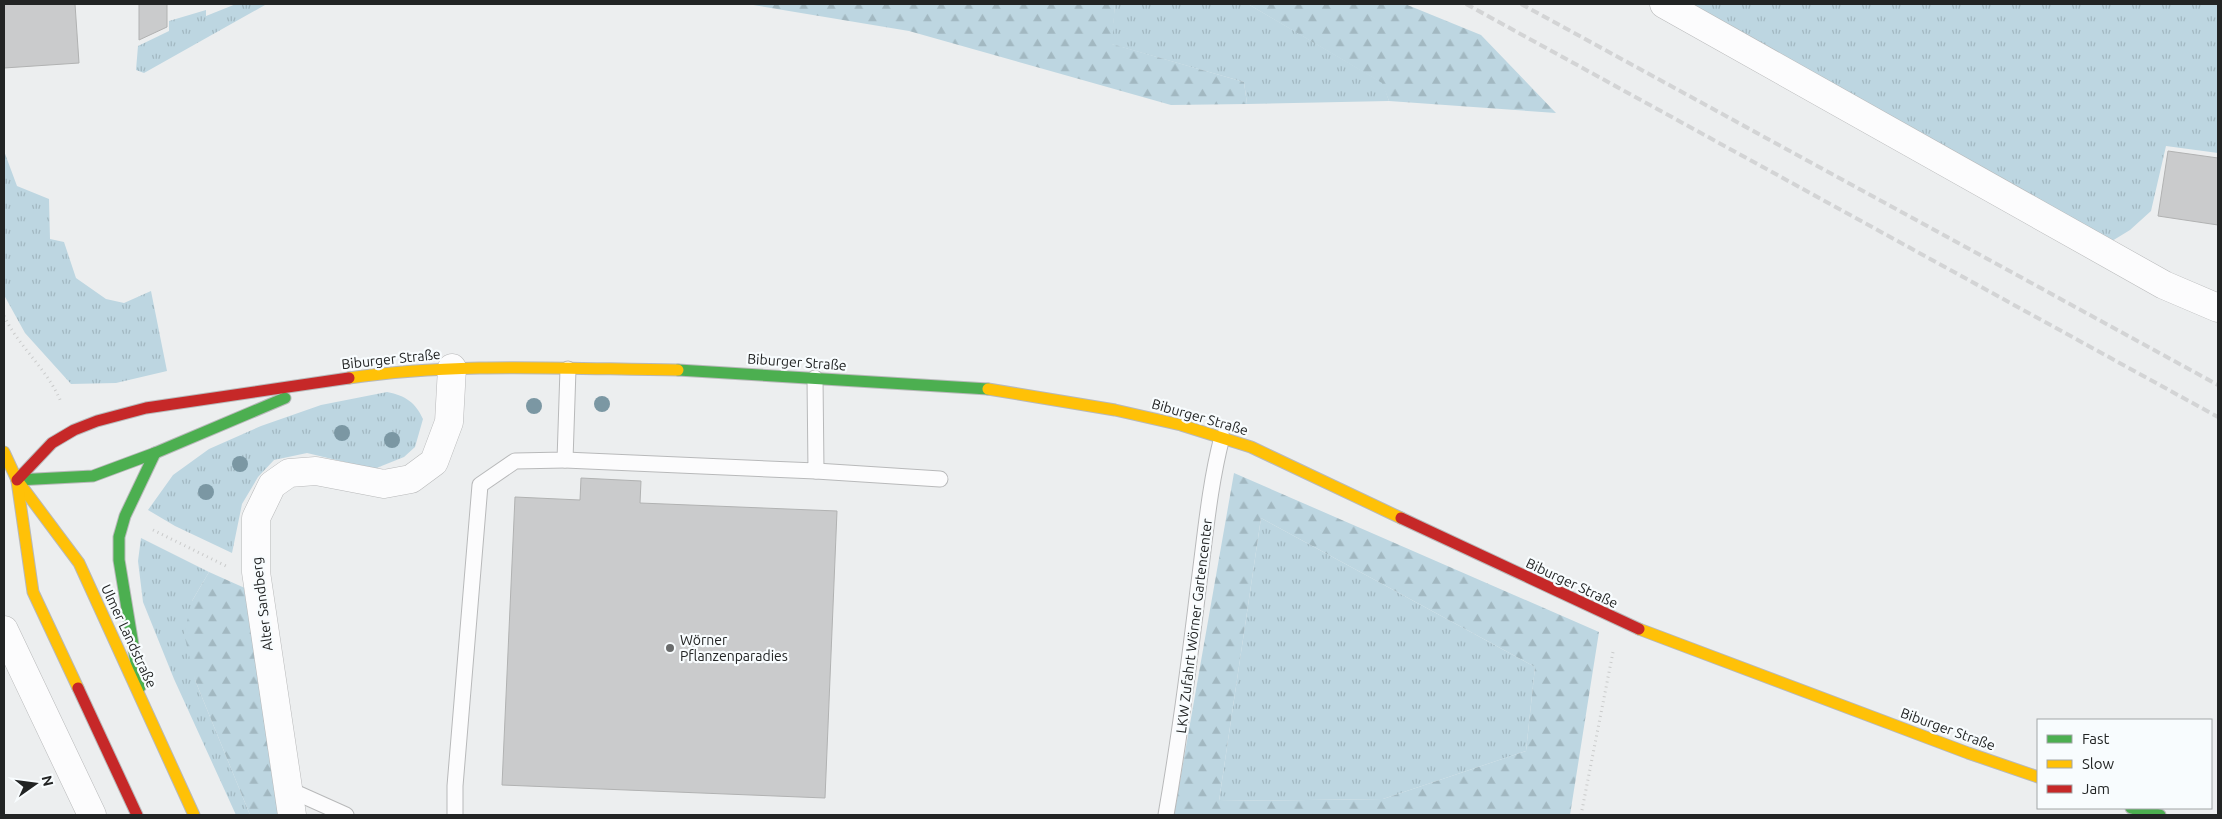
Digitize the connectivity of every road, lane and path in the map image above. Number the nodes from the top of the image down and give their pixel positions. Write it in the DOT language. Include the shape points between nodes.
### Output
graph roads {
  1 [pos="1664,4"];
  2 [pos="2218,308"];
  3 [pos="452,368"];
  4 [pos="568,369"];
  5 [pos="815,378"];
  6 [pos="322,382"];
  7 [pos="1222,437"];
  8 [pos="4,452"];
  9 [pos="155,453"];
  10 [pos="565,460"];
  11 [pos="816,472"];
  12 [pos="940,479"];
  13 [pos="17,480"];
  14 [pos="1622,623"];
  15 [pos="4,630"];
  16 [pos="142,701"];
  17 [pos="2037,777"];
  18 [pos="288,789"];
  19 [pos="2134,809"];
  20 [pos="92,815"];
  21 [pos="138,815"];
  22 [pos="194,815"];
  23 [pos="292,815"];
  24 [pos="346,815"];
  25 [pos="455,815"];
  26 [pos="1166,815"];
  27 [pos="1581,815"];
  28 [pos="2160,815"];
  1 -- 2 [label="street" via="2164,285"];
  3 -- 4 [label="street, Biburger Straße"];
  3 -- 6 [label="street, Biburger Straße" via="401,370"];
  3 -- 18 [label="street, Alter Sandberg" via="449,422 434,462 411,479 384,484 316,471 289,473 272,485 256,518 256,572"];
  4 -- 5 [label="street, Biburger Straße" via="697,370"];
  4 -- 10 [label="lane"];
  5 -- 7 [label="street, Biburger Straße" via="992,390 1115,410"];
  5 -- 11 [label="lane"];
  6 -- 9 [label="street, Biburger Straße"];
  6 -- 13 [label="street, Biburger Straße" via="146,408 105,418 73,430 52,444"];
  7 -- 14 [label="street, Biburger Straße" via="1251,447"];
  7 -- 26 [label="lane, LKW Zufahrt Wörner Gartencenter"];
  8 -- 13 [label="street, Ulmer Landstraße"];
  9 -- 13 [label="street, Biburger Straße" via="93,476"];
  9 -- 16 [label="street" via="125,516 119,537 119,560"];
  10 -- 11 [label="lane"];
  10 -- 25 [label="lane" via="515,461 480,485"];
  11 -- 12 [label="lane"];
  13 -- 16 [label="street, Ulmer Landstraße" via="76,558"];
  13 -- 21 [label="street, Ulmer Landstraße" via="33,592"];
  14 -- 17 [label="street, Biburger Straße"];
  14 -- 27 [label="path" via="1614,648"];
  15 -- 20 [label="street"];
  16 -- 22 [label="street, Ulmer Landstraße"];
  18 -- 23 [label="street, Alter Sandberg"];
  18 -- 24 [label="lane"];
  19 -- 28 [label="street"];
}
